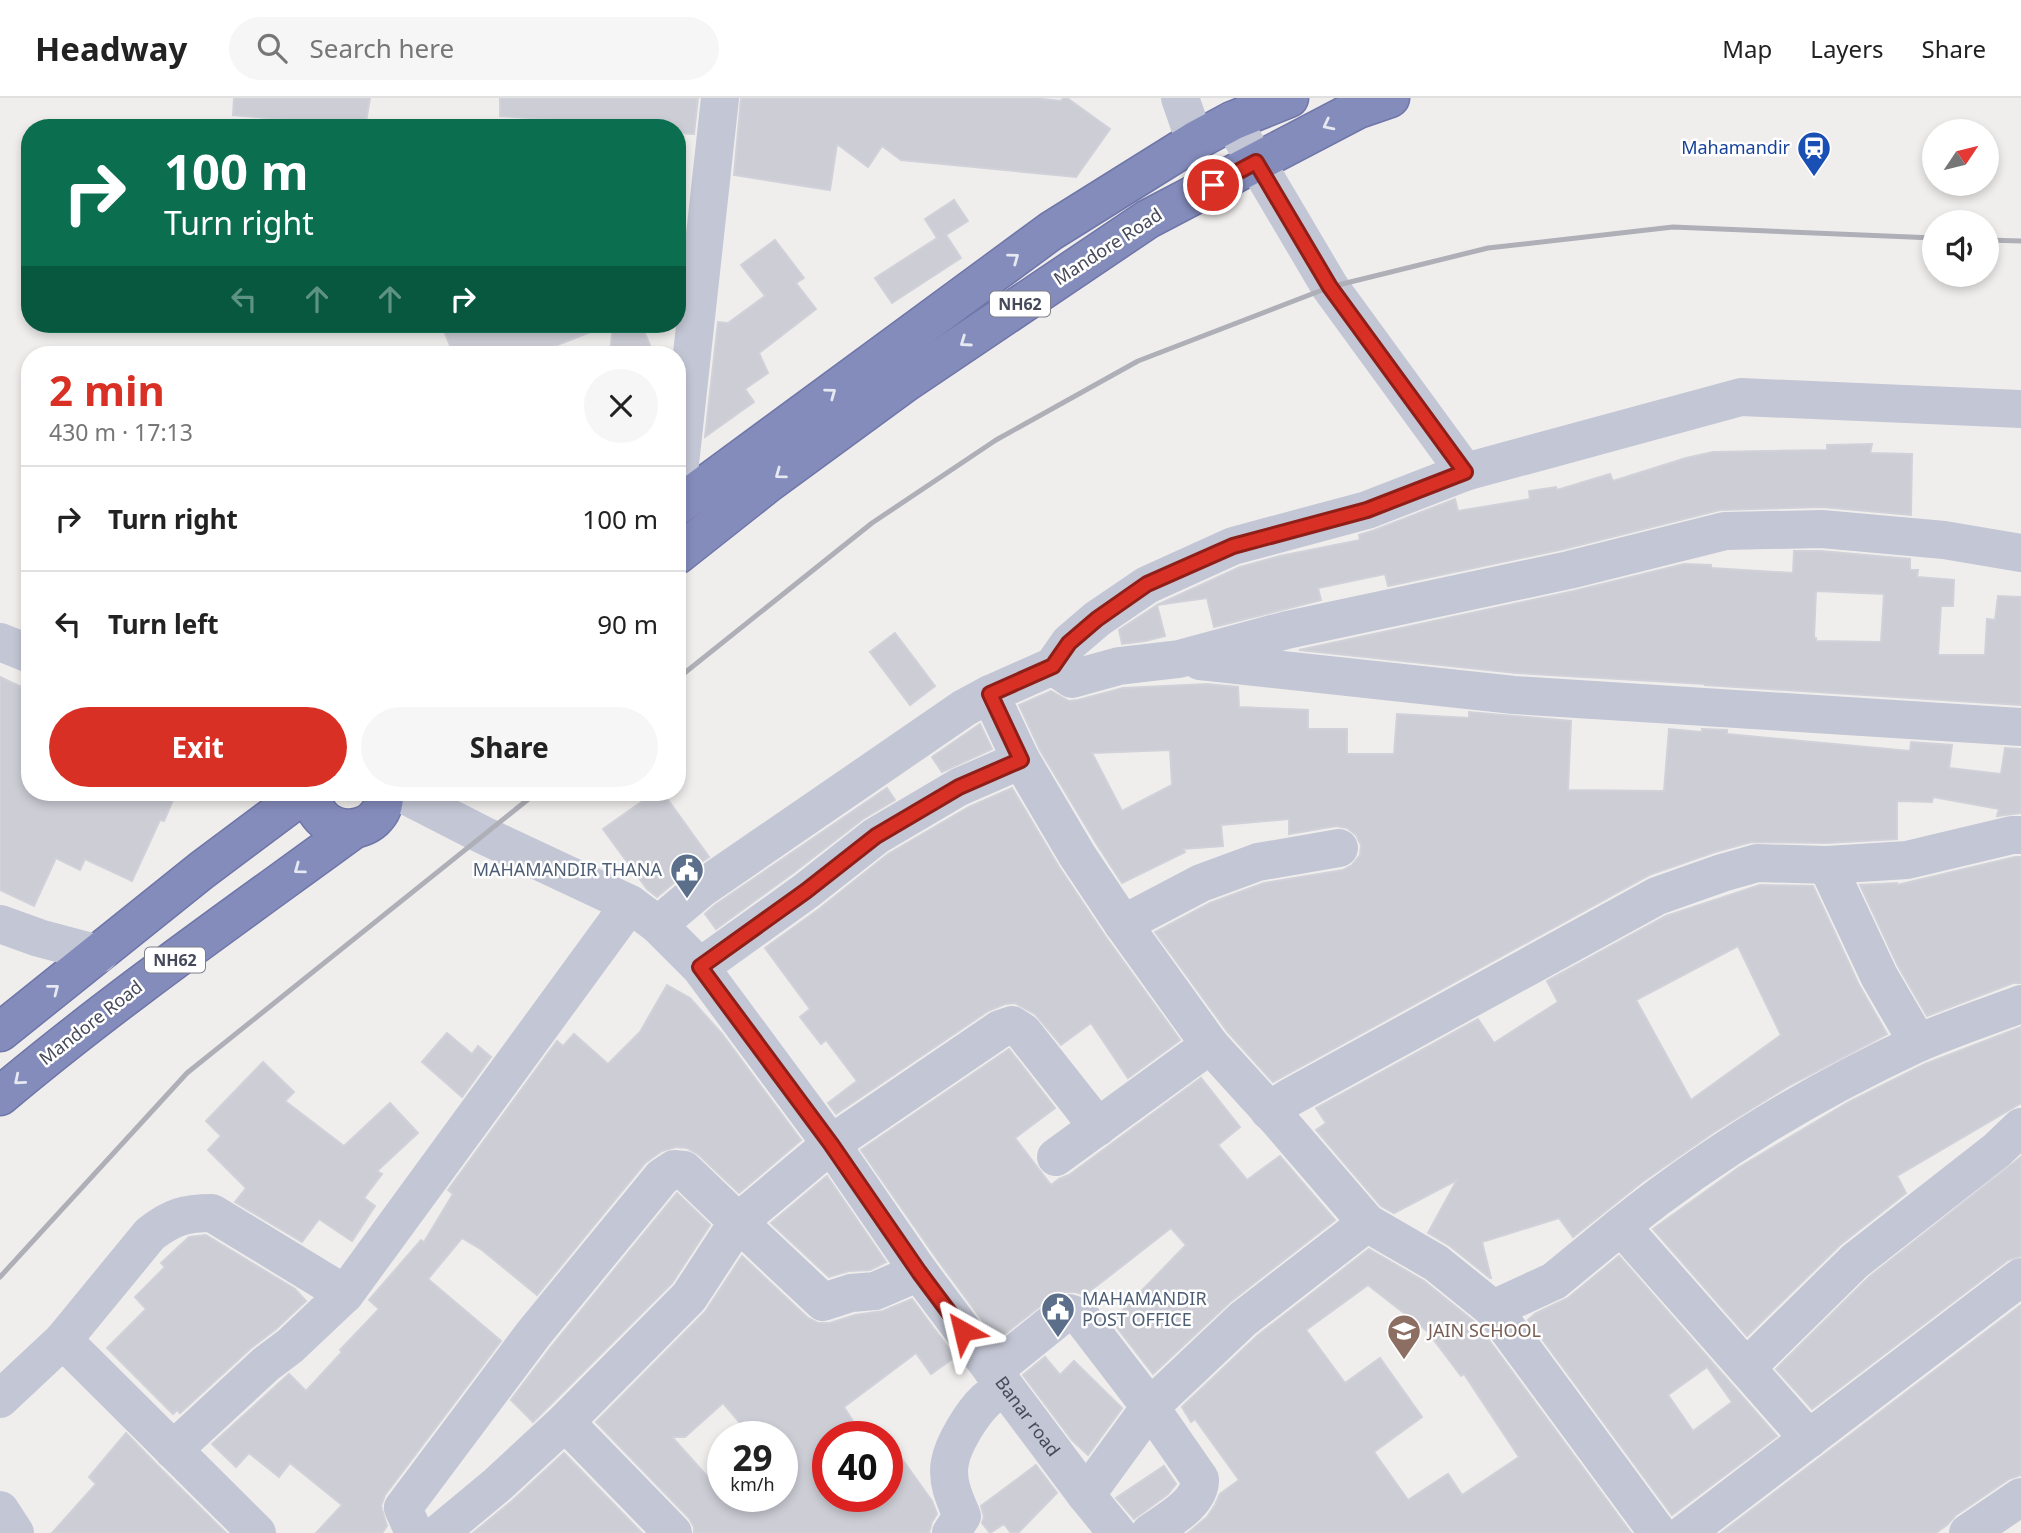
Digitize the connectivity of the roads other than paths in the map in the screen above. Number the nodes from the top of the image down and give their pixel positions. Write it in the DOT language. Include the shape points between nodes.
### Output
graph roads {
  1 [pos="720,98"];
  2 [pos="1180,98"];
  3 [pos="1289,98"];
  4 [pos="1390,98"];
  5 [pos="1232,121"];
  6 [pos="1195,141"];
  7 [pos="1256,162"];
  8 [pos="686,409"];
  9 [pos="2021,409"];
  10 [pos="1465,472"];
  11 [pos="686,499"];
  12 [pos="686,548"];
  13 [pos="2021,553"];
  14 [pos="1179,659"];
  15 [pos="1053,666"];
  16 [pos="990,694"];
  17 [pos="2021,727"];
  18 [pos="1021,760"];
  19 [pos="294,801"];
  20 [pos="313,801"];
  21 [pos="386,801"];
  22 [pos="406,801"];
  23 [pos="354,829"];
  24 [pos="2021,835"];
  25 [pos="1339,848"];
  26 [pos="1827,865"];
  27 [pos="644,914"];
  28 [pos="1123,923"];
  29 [pos="0,924"];
  30 [pos="99,954"];
  31 [pos="700,967"];
  32 [pos="2021,1004"];
  33 [pos="0,1032"];
  34 [pos="1918,1043"];
  35 [pos="1210,1045"];
  36 [pos="0,1096"];
  37 [pos="1269,1111"];
  38 [pos="1098,1127"];
  39 [pos="2021,1127"];
  40 [pos="831,1144"];
  41 [pos="1056,1157"];
  42 [pos="738,1222"];
  43 [pos="1367,1223"];
  44 [pos="1621,1226"];
  45 [pos="919,1272"];
  46 [pos="2021,1278"];
  47 [pos="345,1294"];
  48 [pos="1493,1309"];
  49 [pos="63,1340"];
  50 [pos="1747,1367"];
  51 [pos="999,1379"];
  52 [pos="0,1399"];
  53 [pos="1150,1407"];
  54 [pos="565,1422"];
  55 [pos="1809,1439"];
  56 [pos="173,1450"];
  57 [pos="1086,1495"];
  58 [pos="2021,1497"];
  59 [pos="0,1510"];
  60 [pos="961,1527"];
  61 [pos="15,1533"];
  62 [pos="257,1533"];
  63 [pos="415,1533"];
  64 [pos="439,1533"];
  65 [pos="673,1533"];
  66 [pos="1117,1533"];
  67 [pos="1150,1533"];
  68 [pos="1658,1533"];
  69 [pos="1685,1533"];
  70 [pos="1968,1533"];
  1 -- 8 [label="street"];
  2 -- 6 [label="street"];
  3 -- 5 [label="highway, NH62"];
  4 -- 7 [label="highway, Mandore Road / NH62, one-way" via="1358,109"];
  5 -- 6 [label="highway, NH62"];
  5 -- 7 [label="street"];
  11 -- 6 [label="highway, NH62, one-way" via="1051,231"];
  7 -- 10 [label="street" via="1330,287"];
  7 -- 12 [label="highway, Mandore Road / NH62, one-way" via="1148,219 1038,292 778,475"];
  9 -- 10 [label="street" via="1741,397"];
  10 -- 15 [label="street" via="1367,510 1233,546 1147,584 1069,643"];
  13 -- 14 [label="street" via="1944,540 1822,529 1724,531 1569,570 1287,630"];
  14 -- 15 [label="street" via="1119,666 1073,679"];
  14 -- 17 [label="street" via="1514,695"];
  15 -- 16 [label="street"];
  16 -- 18 [label="street"];
  16 -- 27 [label="street" via="702,888"];
  18 -- 28 [label="street"];
  18 -- 31 [label="street" via="959,787 876,836"];
  19 -- 30 [label="highway, NH62"];
  20 -- 23 [label="highway" via="328,823"];
  21 -- 23 [label="highway, Mandore Road / NH62" via="374,819"];
  22 -- 27 [label="street, Banar road"];
  23 -- 36 [label="highway, Mandore Road / NH62, one-way" via="166,966"];
  24 -- 26 [label="street" via="1907,860"];
  25 -- 28 [label="street" via="1247,866 1201,883"];
  26 -- 34 [label="street" via="1879,976"];
  26 -- 37 [label="street" via="1757,863 1657,896"];
  27 -- 31 [label="street, Banar road"];
  27 -- 47 [label="street"];
  28 -- 35 [label="street"];
  29 -- 30 [label="street"];
  33 -- 30 [label="highway, NH62, one-way"];
  31 -- 40 [label="street, Banar road"];
  32 -- 34 [label="street"];
  34 -- 44 [label="street" via="1794,1107 1665,1191"];
  35 -- 37 [label="street"];
  35 -- 38 [label="street"];
  37 -- 43 [label="street"];
  38 -- 40 [label="street" via="1023,1032 1012,1025 1000,1028"];
  38 -- 41 [label="street"];
  39 -- 50 [label="street" via="1855,1261"];
  40 -- 42 [label="street"];
  40 -- 45 [label="street, Banar road"];
  42 -- 45 [label="street" via="823,1303 851,1293 874,1292"];
  42 -- 54 [label="street" via="689,1297"];
  42 -- 63 [label="street" via="684,1170 674,1169 662,1177 534,1333 403,1508"];
  43 -- 48 [label="street" via="1436,1263"];
  43 -- 53 [label="street" via="1243,1319"];
  44 -- 48 [label="street" via="1554,1281"];
  44 -- 50 [label="street"];
  45 -- 51 [label="street, Banar road"];
  46 -- 55 [label="street"];
  47 -- 49 [label="street" via="212,1213 190,1213 167,1220 150,1234"];
  47 -- 56 [label="street"];
  48 -- 68 [label="street"];
  49 -- 52 [label="street"];
  49 -- 56 [label="street"];
  50 -- 55 [label="street"];
  51 -- 53 [label="street" via="1069,1313 1081,1317"];
  51 -- 57 [label="street, Banar road"];
  51 -- 60 [label="street" via="949,1464"];
  53 -- 57 [label="street"];
  53 -- 67 [label="street" via="1200,1479 1193,1500"];
  54 -- 64 [label="street"];
  54 -- 65 [label="street"];
  55 -- 69 [label="street"];
  56 -- 62 [label="street"];
  57 -- 66 [label="street, Banar road"];
  58 -- 70 [label="street"];
  59 -- 61 [label="street"];
}
